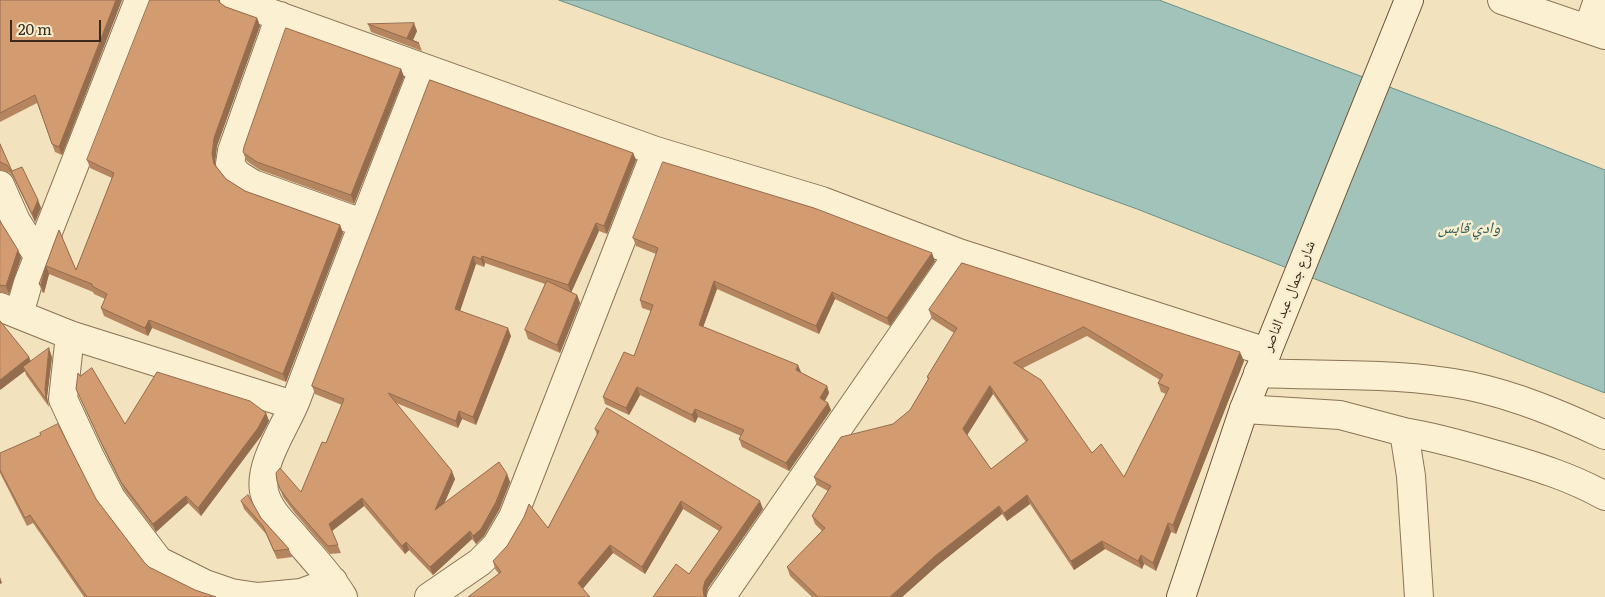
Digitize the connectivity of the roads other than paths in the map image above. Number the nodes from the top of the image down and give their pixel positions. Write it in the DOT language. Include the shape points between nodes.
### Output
graph roads {
  1 [pos="139,0"];
  2 [pos="234,0"];
  3 [pos="1502,0"];
  4 [pos="1598,0"];
  5 [pos="1407,4"];
  6 [pos="280,16"];
  7 [pos="1597,32"];
  8 [pos="424,68"];
  9 [pos="656,151"];
  10 [pos="0,185"];
  11 [pos="362,223"];
  12 [pos="959,253"];
  13 [pos="38,256"];
  14 [pos="9,310"];
  15 [pos="70,335"];
  16 [pos="1262,362"];
  17 [pos="294,405"];
  18 [pos="1244,409"];
  19 [pos="1404,432"];
  20 [pos="1605,435"];
  21 [pos="1605,496"];
  22 [pos="338,589"];
  23 [pos="429,597"];
  24 [pos="721,597"];
  25 [pos="1181,597"];
  26 [pos="1419,597"];
  1 -- 13 [label="street"];
  2 -- 6 [label="street"];
  3 -- 7 [label="street"];
  4 -- 7 [label="street"];
  5 -- 16 [label="street, شارع جمال عبد الناصر"];
  6 -- 8 [label="street"];
  6 -- 11 [label="street" via="230,164 237,174 253,184"];
  8 -- 9 [label="street"];
  8 -- 11 [label="street"];
  9 -- 12 [label="street" via="822,201"];
  9 -- 23 [label="street" via="513,517 496,546 480,562"];
  10 -- 13 [label="street" via="16,222"];
  11 -- 17 [label="street"];
  12 -- 16 [label="street"];
  12 -- 24 [label="street"];
  13 -- 14 [label="street"];
  14 -- 15 [label="street"];
  15 -- 17 [label="street"];
  15 -- 22 [label="street" via="63,399 111,498 159,561 181,574 230,593 258,596"];
  16 -- 18 [label="street, شارع جمال عبد الناصر"];
  16 -- 20 [label="street" via="1469,386 1546,410"];
  17 -- 22 [label="street" via="270,456 263,482 265,493 275,513"];
  18 -- 19 [label="street" via="1340,415"];
  18 -- 25 [label="street, شارع جمال عبد الناصر"];
  19 -- 21 [label="street" via="1438,438 1547,470"];
  19 -- 26 [label="street" via="1411,476"];
}
